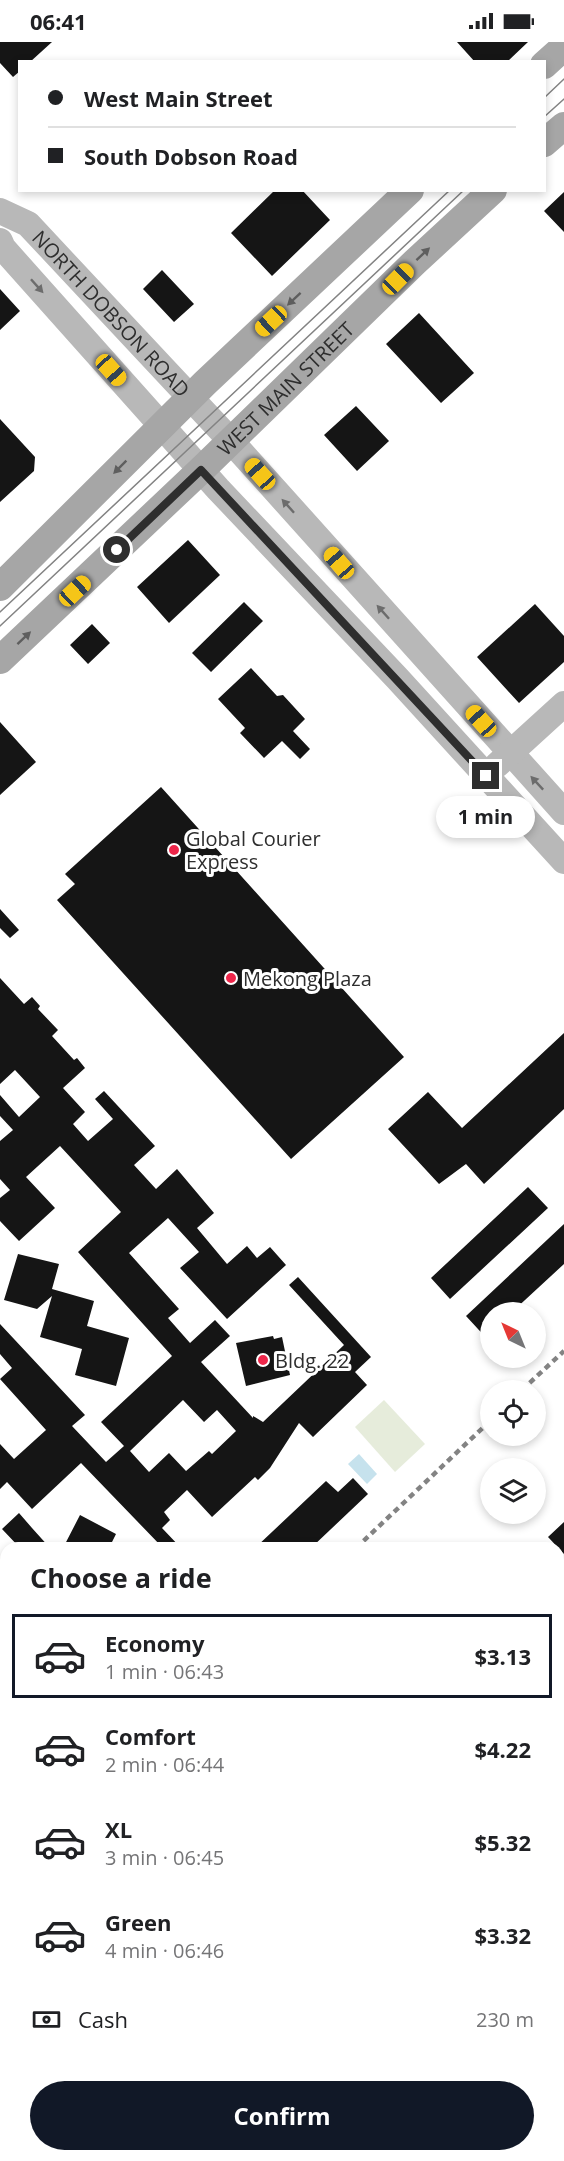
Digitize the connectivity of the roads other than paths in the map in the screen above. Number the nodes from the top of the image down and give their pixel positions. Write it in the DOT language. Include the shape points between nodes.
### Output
graph roads {
  1 [pos="564,47"];
  2 [pos="546,63"];
  3 [pos="564,126"];
  4 [pos="546,142"];
  5 [pos="408,192"];
  6 [pos="491,192"];
  7 [pos="0,211"];
  8 [pos="0,241"];
  9 [pos="190,398"];
  10 [pos="161,426"];
  11 [pos="223,433"];
  12 [pos="193,461"];
  13 [pos="0,586"];
  14 [pos="0,660"];
  15 [pos="564,704"];
  16 [pos="510,753"];
  17 [pos="486,776"];
  18 [pos="564,812"];
  19 [pos="564,861"];
  1 -- 2 [label="main road"];
  3 -- 4 [label="main road"];
  5 -- 9 [label="main road, one-way"];
  11 -- 6 [label="main road, WEST MAIN STREET, one-way"];
  7 -- 9 [label="main road, NORTH DOBSON ROAD" via="28,225"];
  8 -- 10 [label="main road, NORTH DOBSON ROAD, one-way"];
  9 -- 10 [label="main road"];
  9 -- 11 [label="main road, NORTH DOBSON ROAD"];
  10 -- 12 [label="main road, NORTH DOBSON ROAD"];
  10 -- 13 [label="main road, one-way"];
  11 -- 12 [label="main road, WEST MAIN STREET"];
  16 -- 11 [label="main road, NORTH DOBSON ROAD, one-way"];
  14 -- 12 [label="main road, WEST MAIN STREET, one-way"];
  12 -- 17 [label="main road, NORTH DOBSON ROAD"];
  15 -- 16 [label="main road"];
  16 -- 17 [label="main road"];
  18 -- 16 [label="main road, NORTH DOBSON ROAD, one-way"];
  17 -- 19 [label="main road, NORTH DOBSON ROAD"];
}
